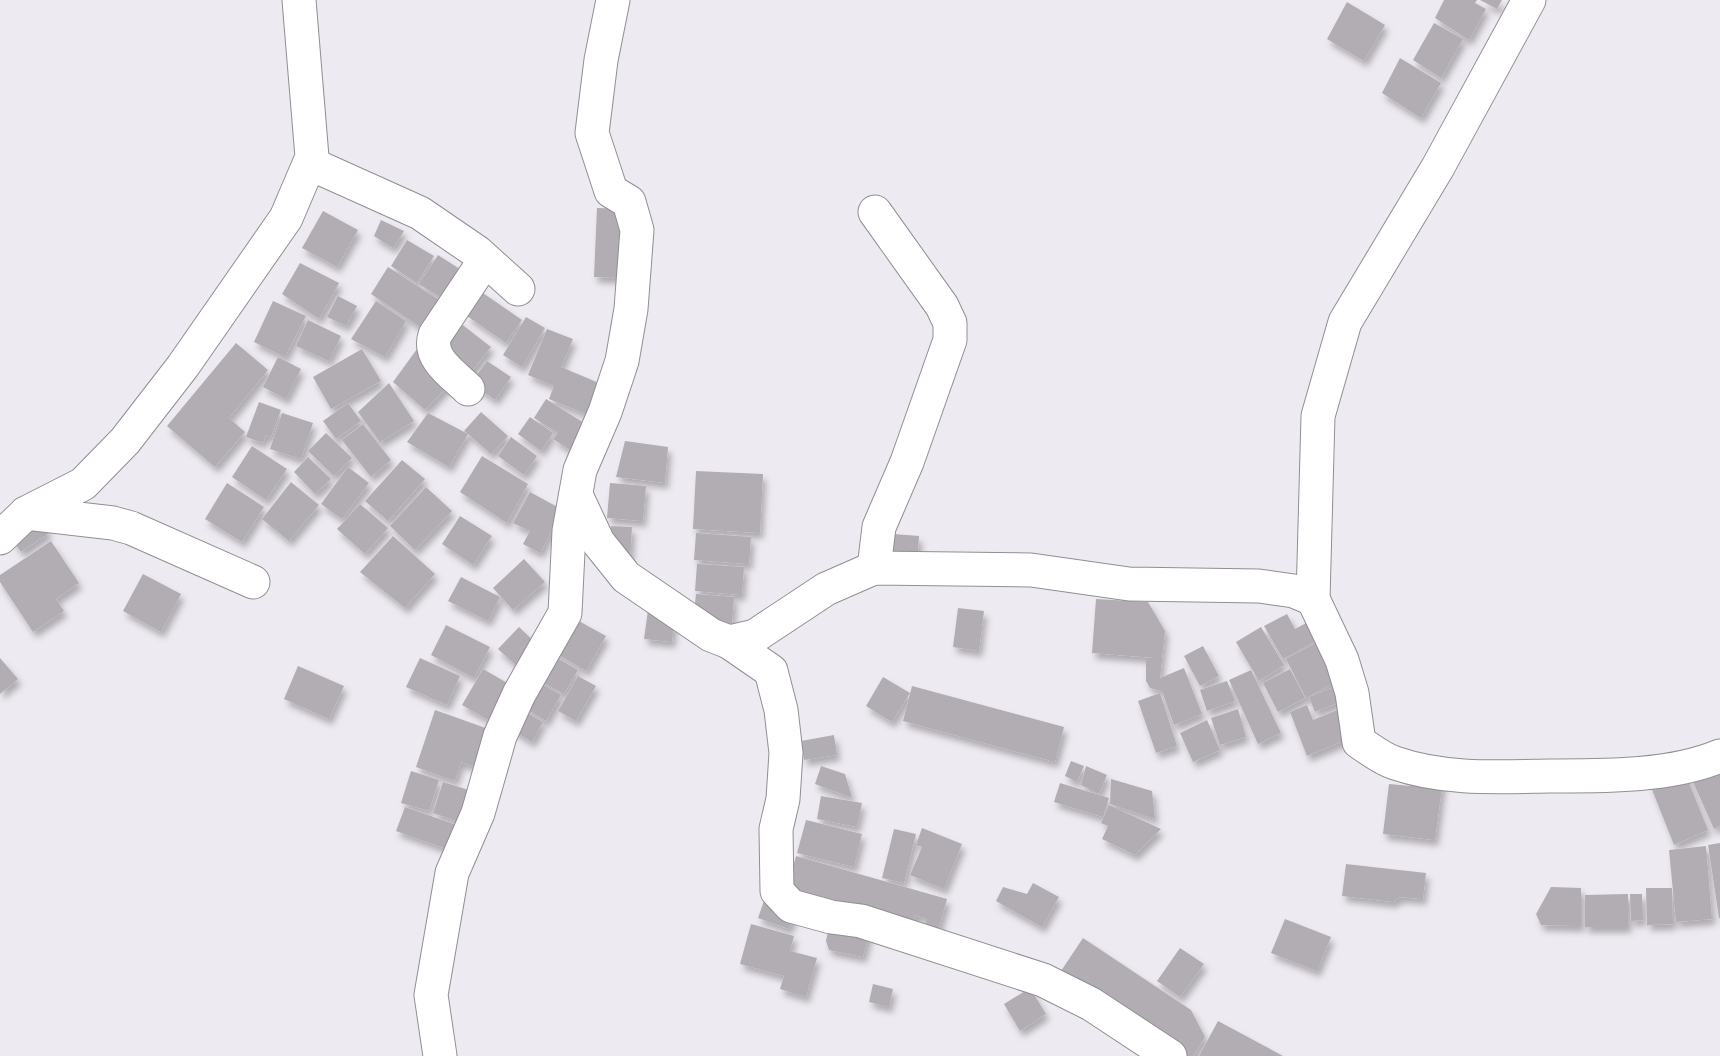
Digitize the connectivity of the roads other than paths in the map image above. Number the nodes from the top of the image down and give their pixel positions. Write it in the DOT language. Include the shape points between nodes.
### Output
graph roads {
  1 [pos="299,0"];
  2 [pos="613,0"];
  3 [pos="1529,0"];
  4 [pos="311,164"];
  5 [pos="875,212"];
  6 [pos="485,260"];
  7 [pos="519,289"];
  8 [pos="468,389"];
  9 [pos="576,495"];
  10 [pos="26,513"];
  11 [pos="0,538"];
  12 [pos="874,568"];
  13 [pos="253,582"];
  14 [pos="1313,599"];
  15 [pos="729,642"];
  16 [pos="1720,756"];
  17 [pos="440,1056"];
  18 [pos="1170,1056"];
  1 -- 4 [label="street"];
  2 -- 9 [label="street" via="592,133 610,191 629,202 638,230 637,260 622,361 580,470"];
  3 -- 14 [label="street" via="1438,167 1345,322 1318,416"];
  4 -- 6 [label="street" via="420,213"];
  4 -- 10 [label="street" via="286,218 125,441 83,484"];
  5 -- 12 [label="street" via="942,306 950,323 950,340 907,462 879,527"];
  6 -- 7 [label="street"];
  6 -- 8 [label="street" via="432,345 435,355"];
  9 -- 15 [label="street" via="598,542 626,577 711,635"];
  9 -- 17 [label="street" via="569,531 565,613 500,736 478,813 452,873 431,995"];
  10 -- 11 [label="street"];
  10 -- 13 [label="street" via="131,528"];
  12 -- 14 [label="street" via="1031,570 1130,584 1259,586 1294,591"];
  12 -- 15 [label="street" via="826,589 755,636"];
  14 -- 16 [label="street" via="1342,660 1352,693 1359,742 1393,762 1470,777 1612,776 1702,764"];
  15 -- 18 [label="street" via="771,671 781,710 786,753 783,799 776,829 777,891 791,906 861,921 1043,980 1091,1004"];
}
